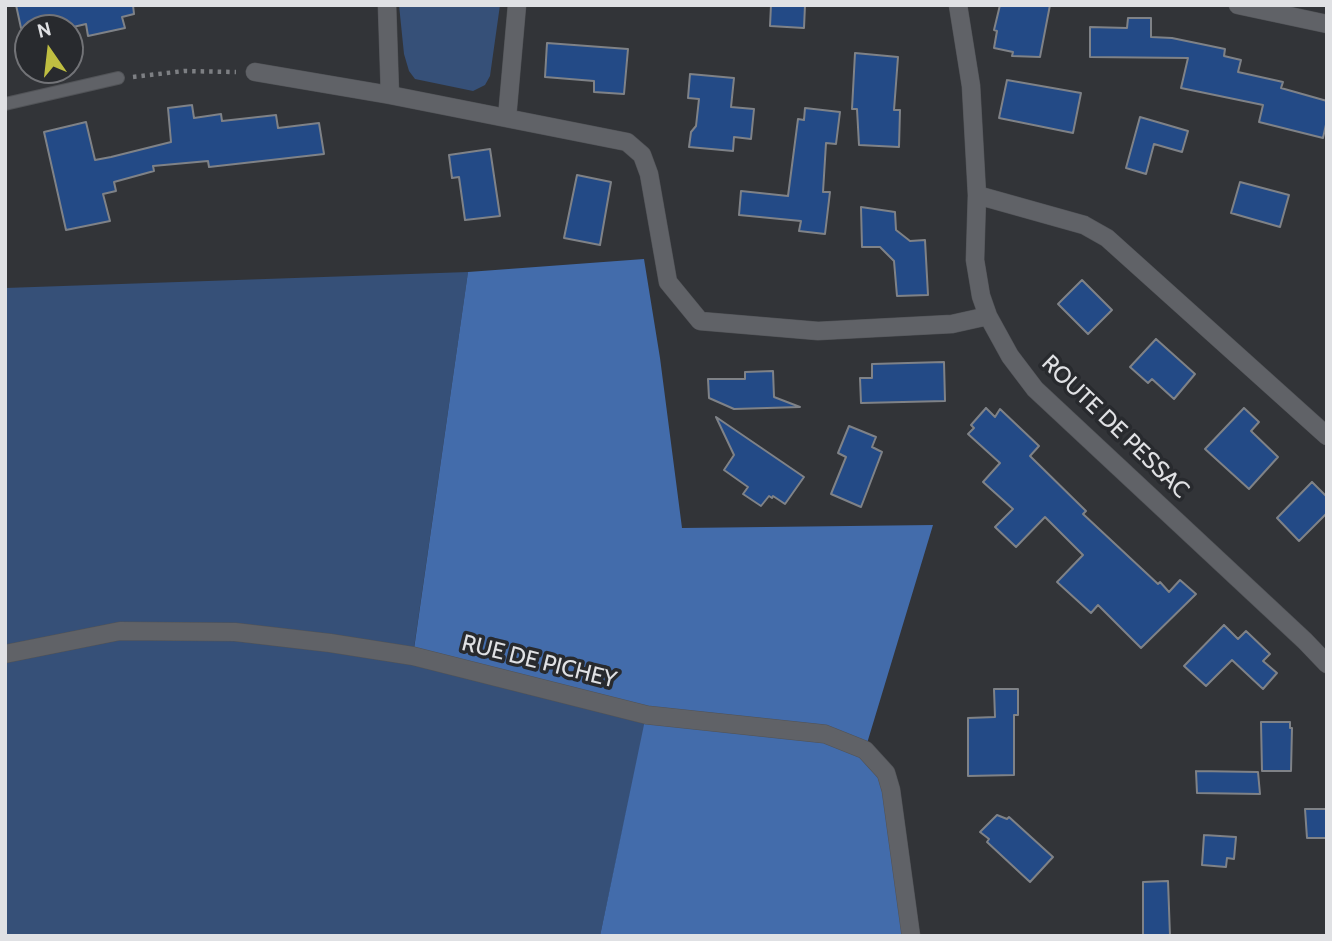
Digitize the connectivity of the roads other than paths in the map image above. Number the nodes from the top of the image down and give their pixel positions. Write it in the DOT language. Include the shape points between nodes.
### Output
graph roads {
  1 [pos="387,5"];
  2 [pos="517,5"];
  3 [pos="958,5"];
  4 [pos="1238,5"];
  5 [pos="1327,24"];
  6 [pos="255,72"];
  7 [pos="118,78"];
  8 [pos="390,95"];
  9 [pos="5,104"];
  10 [pos="507,118"];
  11 [pos="977,195"];
  12 [pos="988,316"];
  13 [pos="1327,436"];
  14 [pos="5,654"];
  15 [pos="1327,664"];
  16 [pos="911,936"];
  1 -- 8 [label="street"];
  2 -- 10 [label="street"];
  3 -- 11 [label="street, ROUTE DE PESSAC" via="971,86"];
  4 -- 5 [label="street"];
  6 -- 8 [label="street"];
  7 -- 9 [label="lane"];
  8 -- 10 [label="street"];
  10 -- 12 [label="street" via="627,142 642,155 668,282 700,321 818,331 951,324"];
  11 -- 12 [label="street, ROUTE DE PESSAC" via="975,260"];
  11 -- 13 [label="street" via="1084,225 1107,238"];
  12 -- 15 [label="street, ROUTE DE PESSAC" via="1035,389"];
  14 -- 16 [label="street, RUE DE PICHEY" via="120,631 235,632 413,656 647,715 825,734 864,750 886,773"];
}
